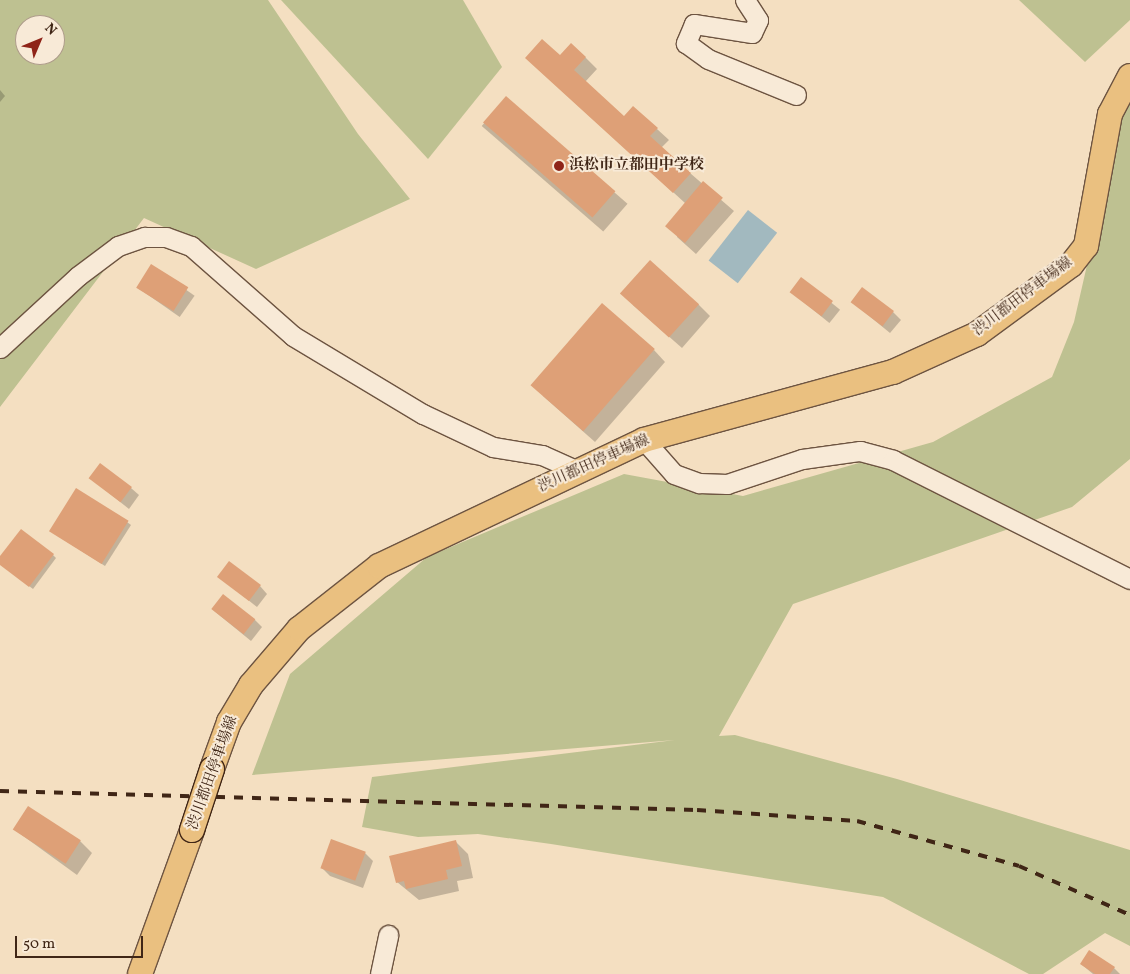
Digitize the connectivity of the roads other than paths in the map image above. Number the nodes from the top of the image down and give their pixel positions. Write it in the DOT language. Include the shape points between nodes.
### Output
graph roads {
  1 [pos="745,0"];
  2 [pos="1130,76"];
  3 [pos="796,95"];
  4 [pos="0,348"];
  5 [pos="644,440"];
  6 [pos="575,470"];
  7 [pos="1130,579"];
  8 [pos="388,934"];
  9 [pos="140,974"];
  10 [pos="380,974"];
  1 -- 3 [label="street" via="758,20 752,33 694,24 686,43 708,58"];
  2 -- 5 [label="main road, 渋川都田停車場線" via="1110,114 1086,246 1071,265 977,334 894,372"];
  4 -- 6 [label="street" via="78,276 118,246 144,237 166,236 191,246 293,336 424,414 485,444 542,455"];
  5 -- 6 [label="main road, 渋川都田停車場線"];
  5 -- 7 [label="street" via="674,474 699,483 727,484 802,459 860,451 893,460"];
  6 -- 9 [label="main road, 渋川都田停車場線, bridge" via="378,566 299,629 251,685 229,722"];
  8 -- 10 [label="street"];
}
